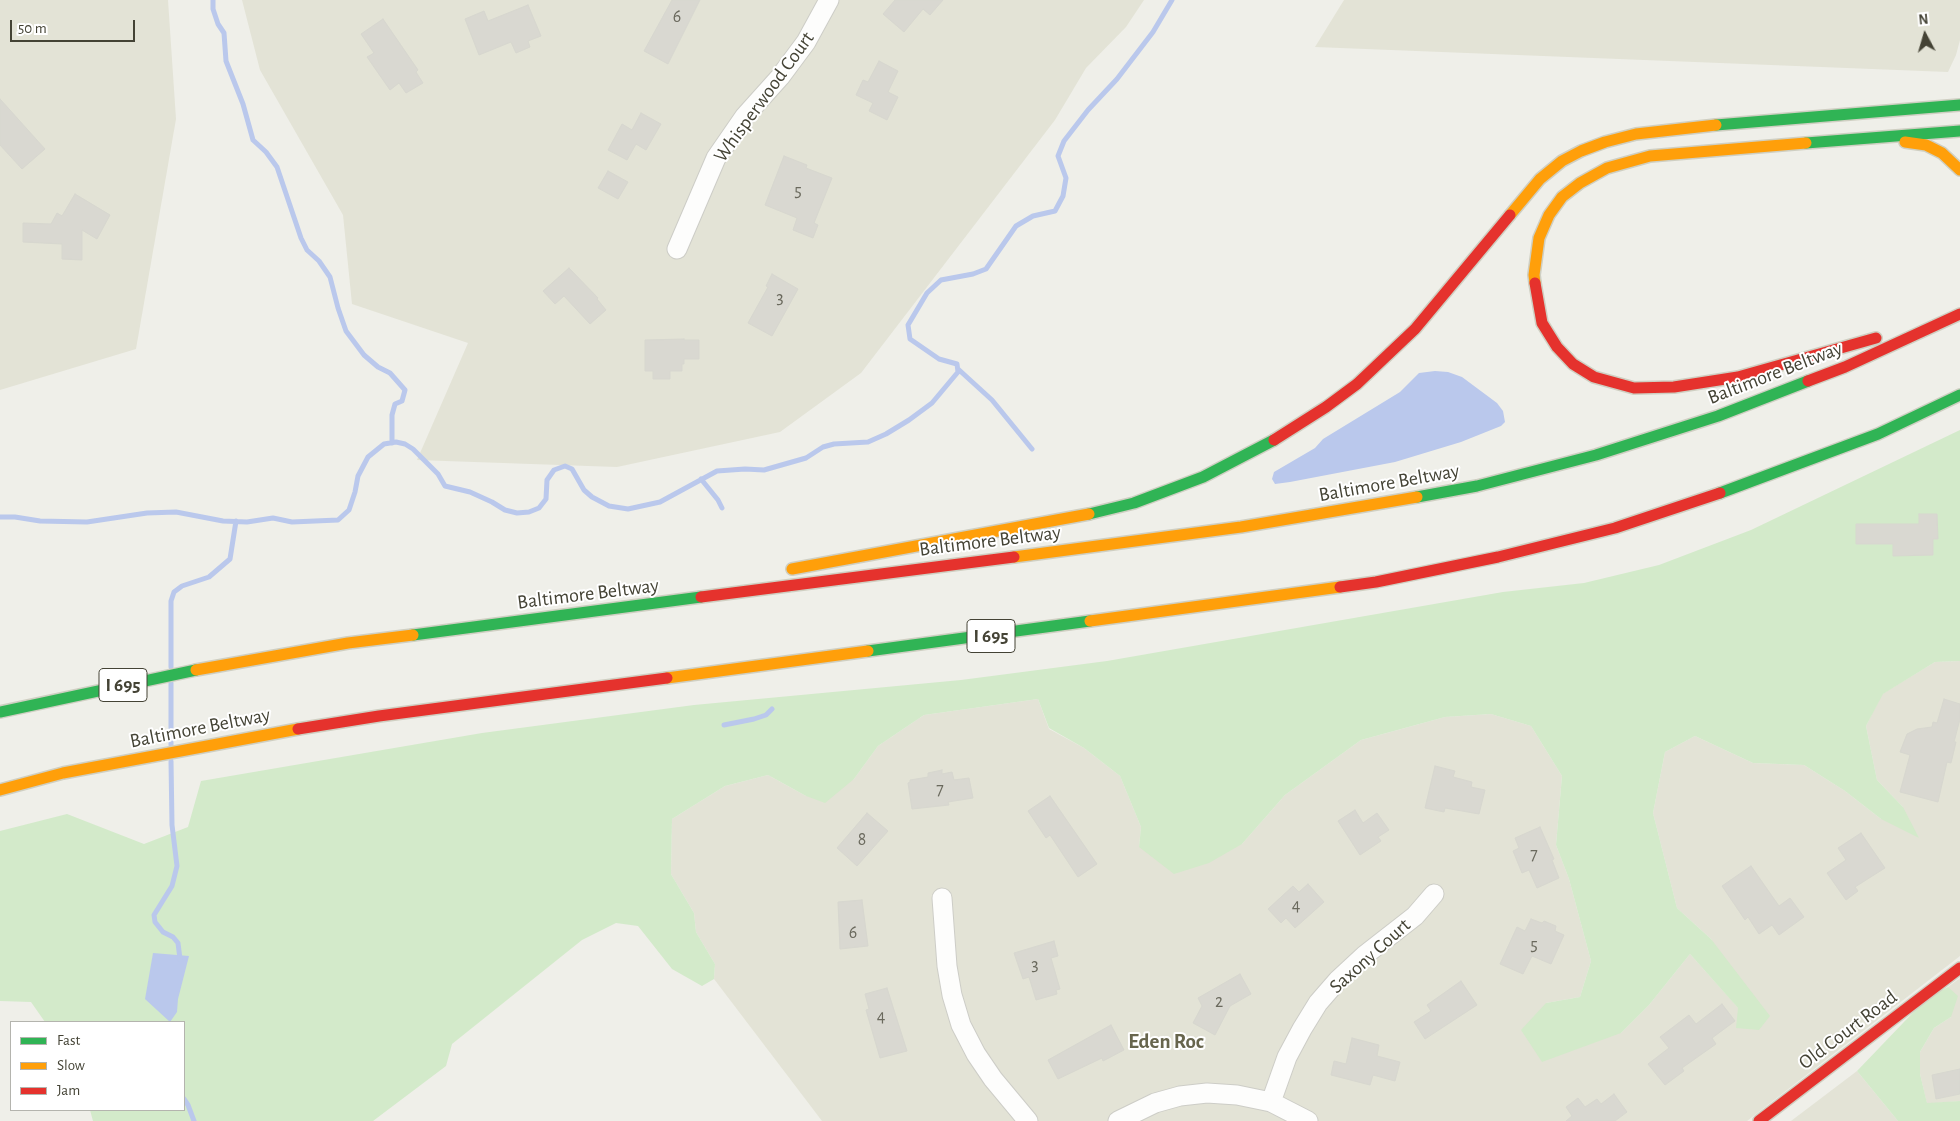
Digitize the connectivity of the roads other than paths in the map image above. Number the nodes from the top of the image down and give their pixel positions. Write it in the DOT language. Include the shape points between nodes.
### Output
graph roads {
  1 [pos="828,0"];
  2 [pos="1960,105"];
  3 [pos="1960,131"];
  4 [pos="1884,138"];
  5 [pos="1960,170"];
  6 [pos="677,249"];
  7 [pos="1960,314"];
  8 [pos="1960,395"];
  9 [pos="776,572"];
  10 [pos="698,586"];
  11 [pos="484,625"];
  12 [pos="0,712"];
  13 [pos="0,790"];
  14 [pos="1434,894"];
  15 [pos="942,898"];
  16 [pos="1960,968"];
  17 [pos="1271,1102"];
  18 [pos="1028,1121"];
  19 [pos="1118,1121"];
  20 [pos="1308,1121"];
  21 [pos="1759,1121"];
  1 -- 6 [label="street, Whisperwood Court" via="806,42 745,116 716,158"];
  2 -- 9 [label="main road" via="1653,132 1581,150 1540,179 1415,330 1357,384 1286,433 1233,462 1134,503 1089,514"];
  3 -- 4 [label="main road"];
  4 -- 5 [label="main road" via="1926,145 1942,153"];
  4 -- 7 [label="main road" via="1650,156 1607,168 1562,197 1539,238 1534,275 1542,323 1557,347 1573,364 1594,377 1634,388 1674,387 1738,377"];
  7 -- 11 [label="main road, Baltimore Beltway / I 695" via="1845,367 1718,416 1596,455 1477,486 1241,527"];
  8 -- 13 [label="main road, Baltimore Beltway / I 695" via="1878,434 1751,483 1616,528 1376,582 378,716 63,773"];
  10 -- 11 [label="main road"];
  11 -- 12 [label="main road, Baltimore Beltway / I 695" via="246,660"];
  14 -- 17 [label="street, Saxony Court" via="1415,916 1338,980 1318,1003 1288,1057"];
  15 -- 18 [label="street" via="947,966 962,1025 993,1079"];
  16 -- 21 [label="main road, Old Court Road"];
  17 -- 19 [label="street" via="1207,1093 1180,1096 1155,1102"];
  17 -- 20 [label="street"];
}
